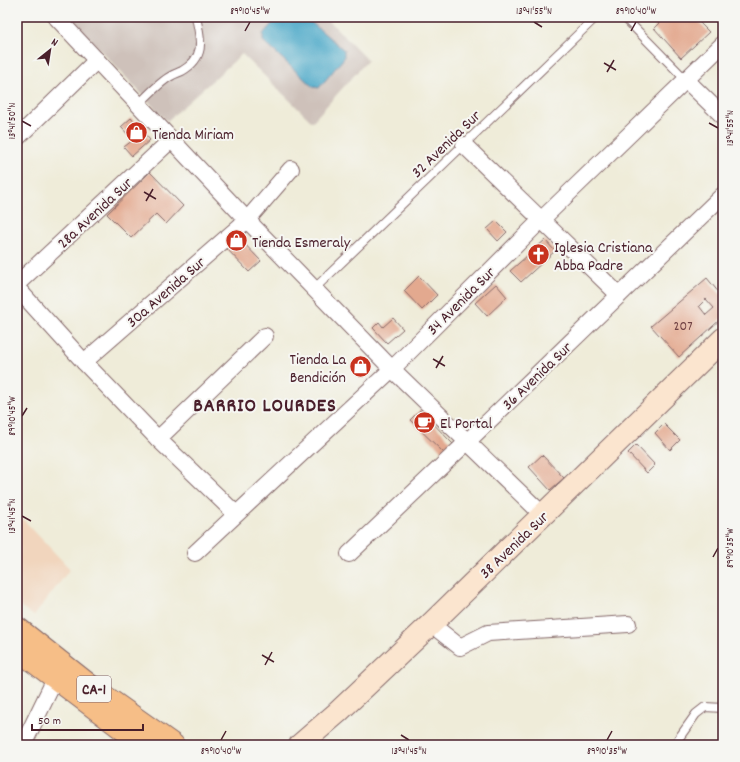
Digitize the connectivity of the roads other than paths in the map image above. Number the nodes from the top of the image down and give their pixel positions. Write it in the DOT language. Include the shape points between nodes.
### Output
graph roads {
  1 [pos="56,17"];
  2 [pos="196,17"];
  3 [pos="596,17"];
  4 [pos="624,17"];
  5 [pos="723,44"];
  6 [pos="97,60"];
  7 [pos="686,80"];
  8 [pos="138,104"];
  9 [pos="723,116"];
  10 [pos="17,138"];
  11 [pos="171,140"];
  12 [pos="464,145"];
  13 [pos="291,169"];
  14 [pos="723,195"];
  15 [pos="247,220"];
  16 [pos="540,220"];
  17 [pos="17,284"];
  18 [pos="17,288"];
  19 [pos="314,288"];
  20 [pos="619,295"];
  21 [pos="265,336"];
  22 [pos="723,339"];
  23 [pos="84,362"];
  24 [pos="392,369"];
  25 [pos="158,438"];
  26 [pos="467,442"];
  27 [pos="236,514"];
  28 [pos="543,516"];
  29 [pos="195,553"];
  30 [pos="348,554"];
  31 [pos="431,624"];
  32 [pos="628,624"];
  33 [pos="17,628"];
  34 [pos="17,648"];
  35 [pos="55,679"];
  36 [pos="723,708"];
  37 [pos="23,745"];
  38 [pos="144,745"];
  39 [pos="173,745"];
  40 [pos="300,745"];
  41 [pos="674,745"];
  1 -- 6 [label="street"];
  2 -- 8 [label="lane" via="200,36 197,59 170,76"];
  3 -- 12 [label="lane, 32 Avenida Sur"];
  4 -- 7 [label="lane"];
  5 -- 7 [label="street, 34 Avenida Sur"];
  6 -- 8 [label="street"];
  6 -- 10 [label="street"];
  7 -- 9 [label="street"];
  7 -- 16 [label="street, 34 Avenida Sur"];
  8 -- 11 [label="street"];
  11 -- 15 [label="street"];
  11 -- 17 [label="street, 28a Avenida Sur"];
  12 -- 16 [label="street"];
  12 -- 19 [label="lane, 32 Avenida Sur"];
  13 -- 15 [label="street, 30a Avenida Sur"];
  14 -- 20 [label="street, 36 Avenida Sur"];
  15 -- 19 [label="street"];
  15 -- 23 [label="street, 30a Avenida Sur"];
  16 -- 20 [label="street"];
  16 -- 24 [label="street, 34 Avenida Sur"];
  18 -- 23 [label="street"];
  19 -- 24 [label="street"];
  20 -- 26 [label="street, 36 Avenida Sur"];
  21 -- 25 [label="street"];
  22 -- 28 [label="main road, 38 Avenida Sur"];
  23 -- 25 [label="street"];
  24 -- 26 [label="street"];
  24 -- 27 [label="street, 34 Avenida Sur"];
  25 -- 27 [label="street"];
  26 -- 28 [label="street"];
  26 -- 30 [label="street, 36 Avenida Sur"];
  27 -- 29 [label="street, 34 Avenida Sur"];
  28 -- 31 [label="main road, 38 Avenida Sur"];
  31 -- 32 [label="street" via="460,647 488,633"];
  31 -- 40 [label="main road, 38 Avenida Sur"];
  33 -- 39 [label="highway, CA-1" via="94,689"];
  34 -- 35 [label="highway, CA-1"];
  35 -- 37 [label="street"];
  35 -- 38 [label="highway, CA-1"];
  36 -- 41 [label="lane" via="705,707 696,714"];
}
